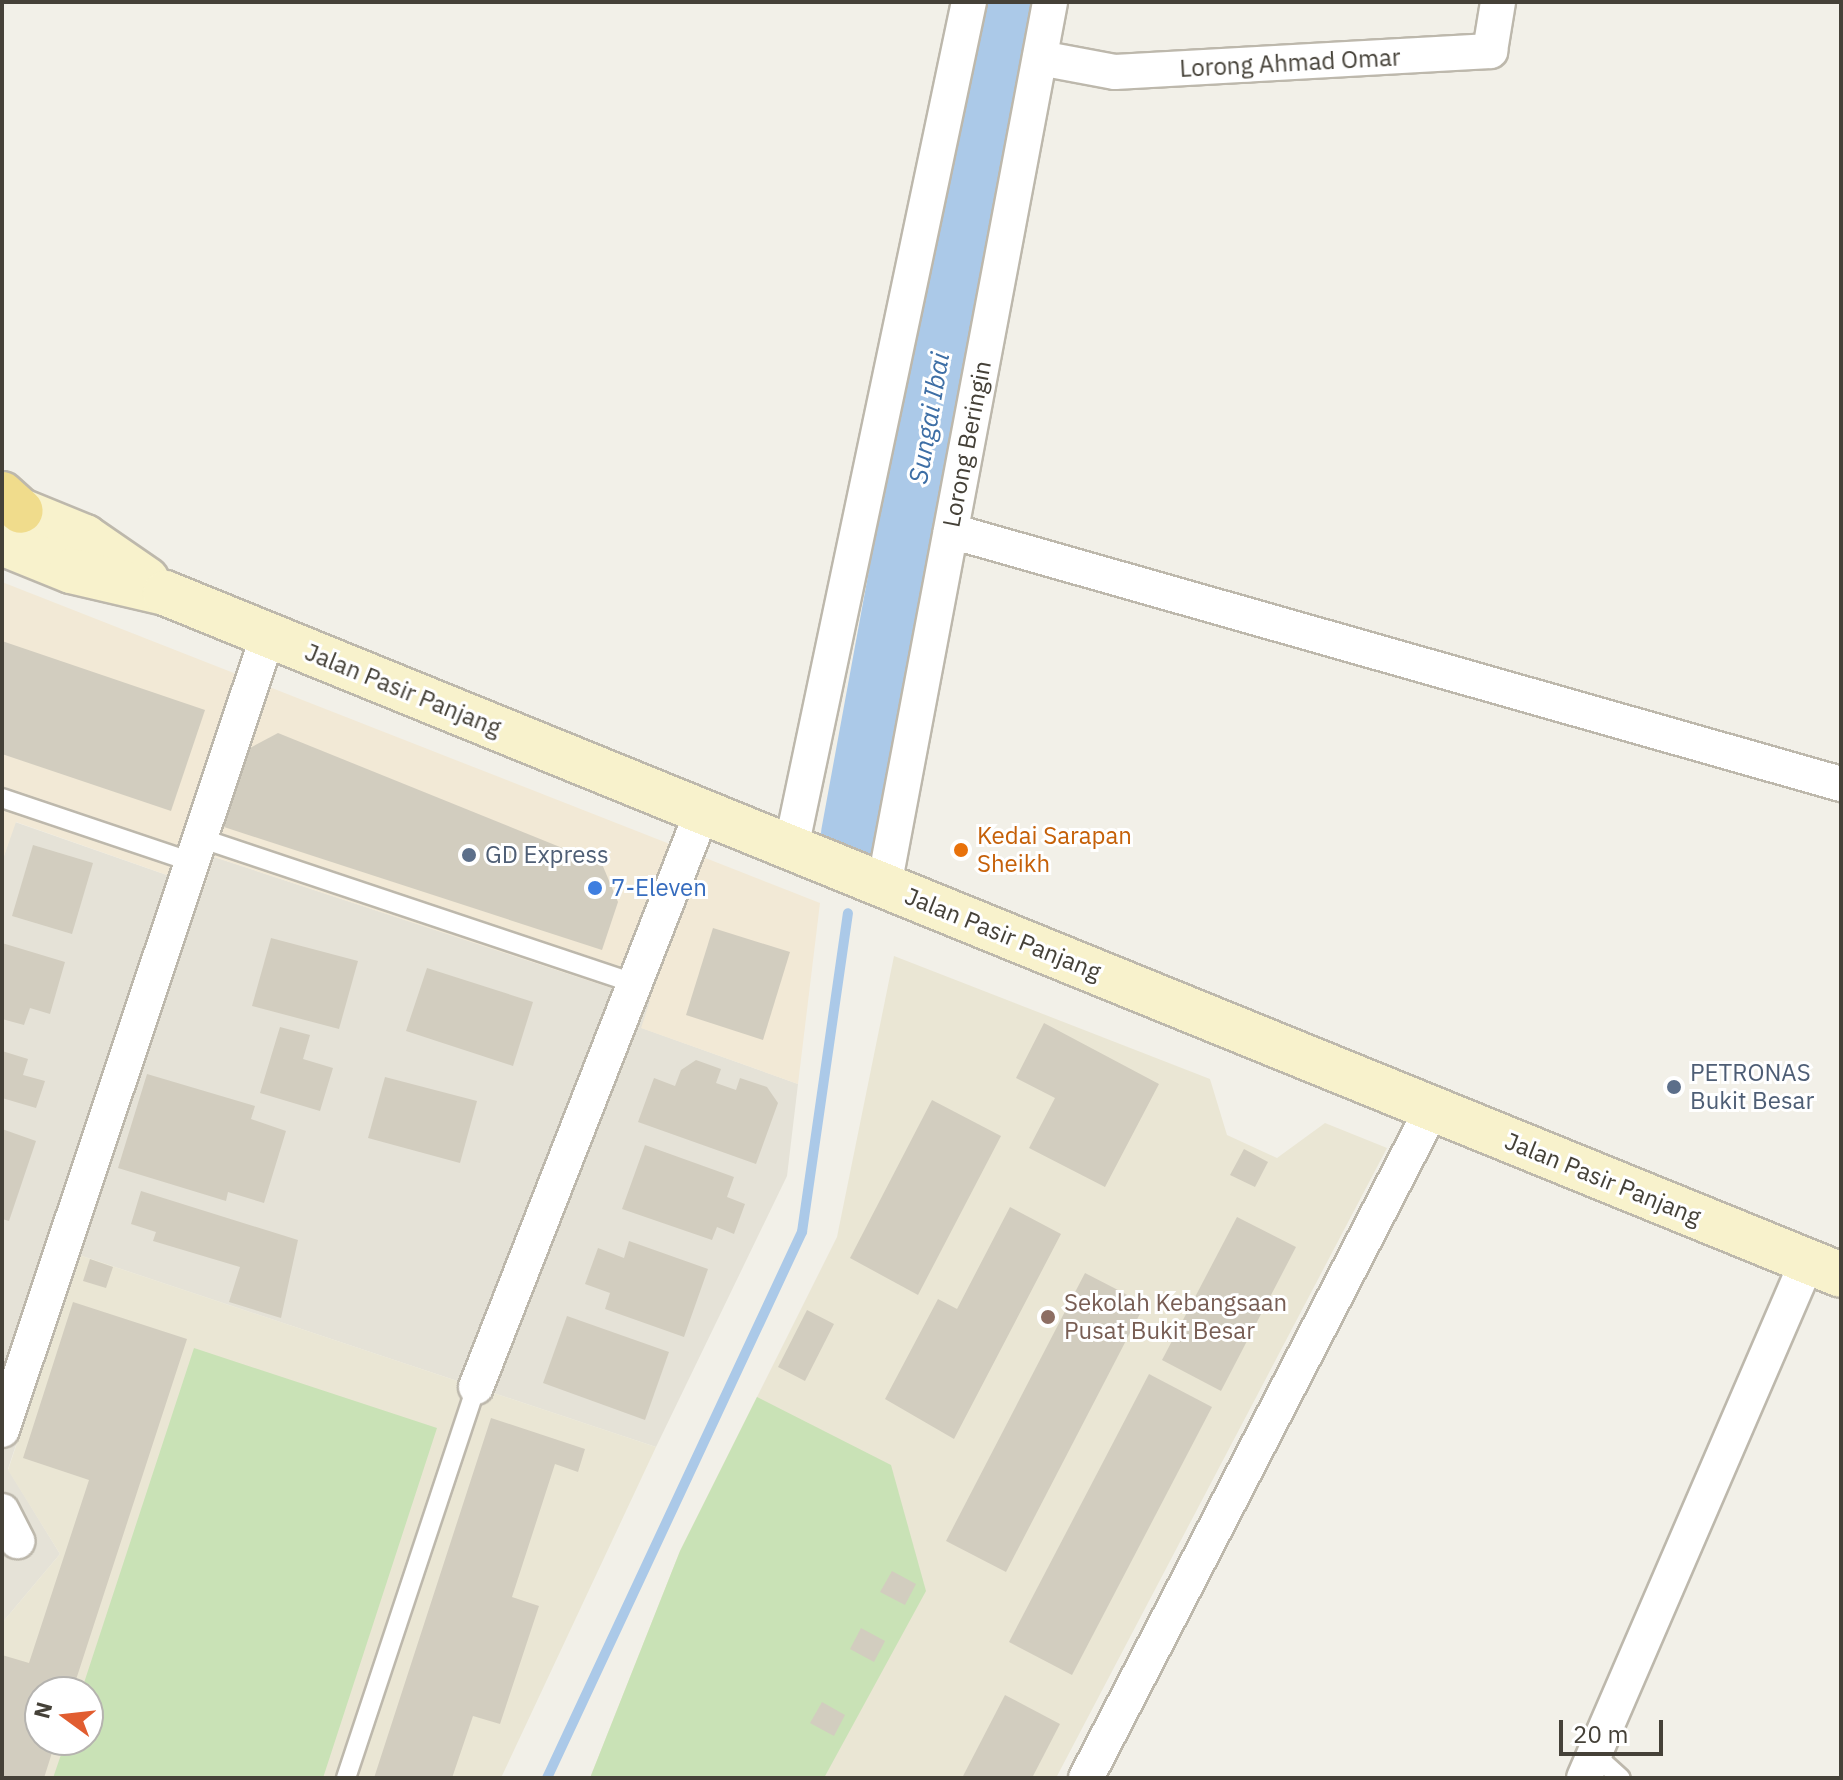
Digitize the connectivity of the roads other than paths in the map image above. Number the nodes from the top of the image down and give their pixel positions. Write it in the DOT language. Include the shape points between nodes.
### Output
graph roads {
  1 [pos="969,2"];
  2 [pos="1050,2"];
  3 [pos="1498,2"];
  4 [pos="1040,58"];
  5 [pos="7,513"];
  6 [pos="951,531"];
  7 [pos="268,635"];
  8 [pos="1841,784"];
  9 [pos="2,798"];
  10 [pos="702,812"];
  11 [pos="791,848"];
  12 [pos="196,850"];
  13 [pos="884,886"];
  14 [pos="633,983"];
  15 [pos="1432,1109"];
  16 [pos="1824,1269"];
  17 [pos="15,1346"];
  18 [pos="476,1387"];
  19 [pos="2,1430"];
  20 [pos="2,1511"];
  21 [pos="17,1541"];
  22 [pos="1589,1766"];
  23 [pos="346,1778"];
  24 [pos="1086,1778"];
  25 [pos="1621,1778"];
  1 -- 11 [label="street"];
  2 -- 4 [label="street, Lorong Beringin"];
  3 -- 4 [label="street, Lorong Ahmad Omar" via="1490,51 1115,72"];
  4 -- 6 [label="street, Lorong Beringin"];
  5 -- 7 [label="main road, Jalan Pasir Panjang" via="85,537 165,593"];
  6 -- 8 [label="street"];
  6 -- 13 [label="street, Lorong Beringin"];
  7 -- 10 [label="main road, Jalan Pasir Panjang"];
  7 -- 12 [label="street"];
  9 -- 12 [label="lane"];
  10 -- 11 [label="main road, Jalan Pasir Panjang"];
  10 -- 14 [label="street"];
  11 -- 13 [label="main road, Jalan Pasir Panjang"];
  12 -- 14 [label="lane"];
  12 -- 17 [label="street"];
  13 -- 15 [label="main road, Jalan Pasir Panjang"];
  14 -- 18 [label="street"];
  15 -- 16 [label="main road, Jalan Pasir Panjang"];
  15 -- 24 [label="street"];
  16 -- 22 [label="street"];
  17 -- 19 [label="street"];
  18 -- 23 [label="lane"];
  20 -- 21 [label="street"];
  22 -- 25 [label="lane"];
}
